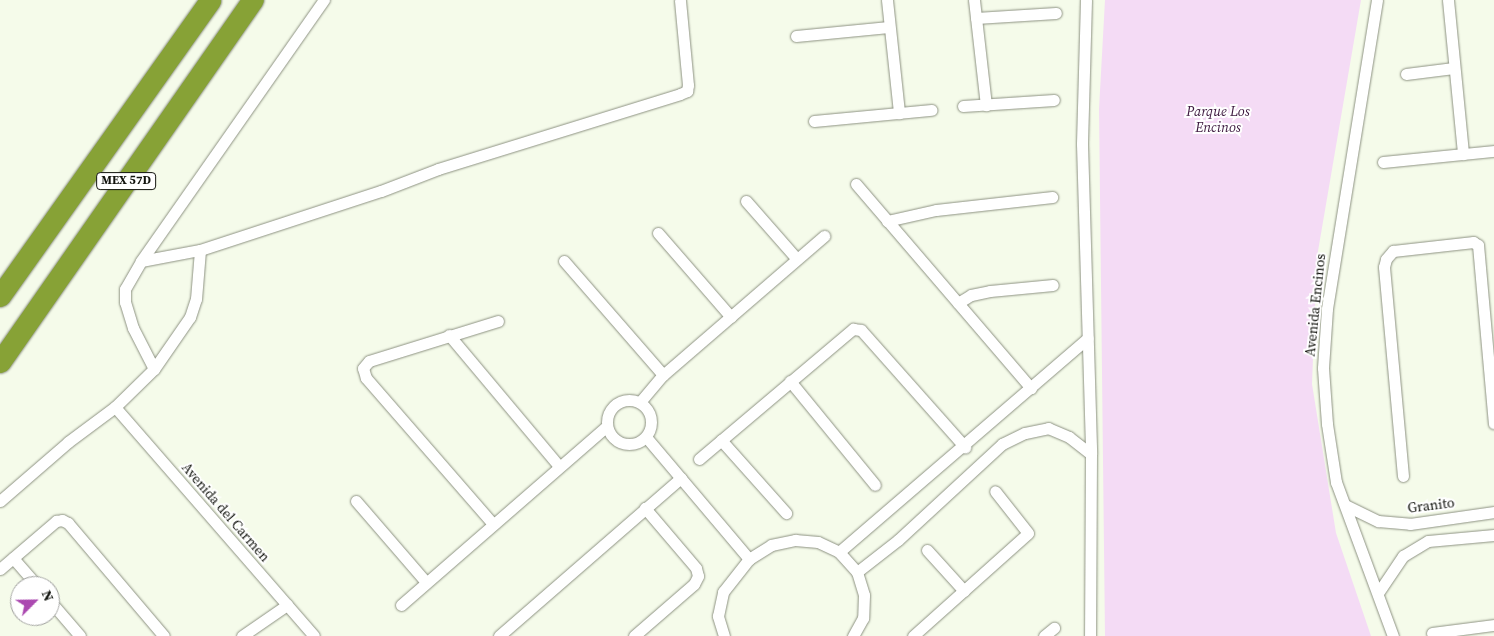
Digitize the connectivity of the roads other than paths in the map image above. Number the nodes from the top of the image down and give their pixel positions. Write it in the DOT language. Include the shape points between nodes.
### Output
graph roads {
  1 [pos="210,0"];
  2 [pos="253,0"];
  3 [pos="324,0"];
  4 [pos="680,0"];
  5 [pos="887,0"];
  6 [pos="974,0"];
  7 [pos="1086,0"];
  8 [pos="1377,0"];
  9 [pos="1448,0"];
  10 [pos="1056,13"];
  11 [pos="976,18"];
  12 [pos="889,27"];
  13 [pos="796,36"];
  14 [pos="1454,68"];
  15 [pos="1406,74"];
  16 [pos="1054,100"];
  17 [pos="986,105"];
  18 [pos="963,106"];
  19 [pos="930,110"];
  20 [pos="899,113"];
  21 [pos="814,121"];
  22 [pos="1494,151"];
  23 [pos="1463,154"];
  24 [pos="1383,162"];
  25 [pos="856,184"];
  26 [pos="1052,197"];
  27 [pos="746,201"];
  28 [pos="887,221"];
  29 [pos="658,233"];
  30 [pos="824,236"];
  31 [pos="200,250"];
  32 [pos="797,259"];
  33 [pos="141,260"];
  34 [pos="564,261"];
  35 [pos="1052,285"];
  36 [pos="0,296"];
  37 [pos="958,303"];
  38 [pos="731,317"];
  39 [pos="498,321"];
  40 [pos="449,335"];
  41 [pos="1088,338"];
  42 [pos="0,362"];
  43 [pos="154,369"];
  44 [pos="663,375"];
  45 [pos="790,381"];
  46 [pos="1031,388"];
  47 [pos="640,402"];
  48 [pos="115,407"];
  49 [pos="1494,423"];
  50 [pos="607,426"];
  51 [pos="646,437"];
  52 [pos="721,440"];
  53 [pos="965,447"];
  54 [pos="1091,454"];
  55 [pos="699,459"];
  56 [pos="559,466"];
  57 [pos="1402,476"];
  58 [pos="681,478"];
  59 [pos="875,485"];
  60 [pos="995,491"];
  61 [pos="0,501"];
  62 [pos="356,501"];
  63 [pos="1344,505"];
  64 [pos="645,508"];
  65 [pos="1494,512"];
  66 [pos="786,513"];
  67 [pos="493,524"];
  68 [pos="1494,535"];
  69 [pos="927,550"];
  70 [pos="840,552"];
  71 [pos="13,558"];
  72 [pos="750,558"];
  73 [pos="0,569"];
  74 [pos="857,572"];
  75 [pos="28,576"];
  76 [pos="426,582"];
  77 [pos="964,591"];
  78 [pos="1378,593"];
  79 [pos="287,605"];
  80 [pos="401,605"];
  81 [pos="60,613"];
  82 [pos="1494,625"];
  83 [pos="1054,628"];
  84 [pos="1432,633"];
  85 [pos="80,636"];
  86 [pos="163,636"];
  87 [pos="242,636"];
  88 [pos="314,636"];
  89 [pos="498,636"];
  90 [pos="634,636"];
  91 [pos="724,636"];
  92 [pos="854,636"];
  93 [pos="913,636"];
  94 [pos="1044,636"];
  95 [pos="1090,636"];
  96 [pos="1392,636"];
  1 -- 36 [label="highway, MEX 57D"];
  2 -- 42 [label="highway, MEX 57D"];
  3 -- 33 [label="street"];
  4 -- 31 [label="street" via="687,91 438,169"];
  5 -- 12 [label="street"];
  6 -- 11 [label="street"];
  7 -- 41 [label="street" via="1082,144"];
  8 -- 63 [label="street, Avenida Encinos" via="1327,309 1323,368 1326,424 1336,482"];
  9 -- 14 [label="street"];
  10 -- 11 [label="street"];
  11 -- 17 [label="street"];
  12 -- 13 [label="street"];
  12 -- 20 [label="street"];
  14 -- 15 [label="street"];
  14 -- 23 [label="street"];
  16 -- 17 [label="street"];
  17 -- 18 [label="street"];
  19 -- 20 [label="street"];
  20 -- 21 [label="street"];
  22 -- 23 [label="street"];
  23 -- 24 [label="street"];
  25 -- 28 [label="street"];
  26 -- 28 [label="street" via="936,210"];
  27 -- 32 [label="street"];
  28 -- 37 [label="street"];
  29 -- 38 [label="street"];
  30 -- 32 [label="street"];
  31 -- 33 [label="street"];
  31 -- 43 [label="street" via="196,299 190,317"];
  32 -- 38 [label="street"];
  33 -- 43 [label="street" via="125,289 125,302 132,328"];
  34 -- 44 [label="street"];
  35 -- 37 [label="street" via="990,291 971,295"];
  37 -- 46 [label="street"];
  38 -- 44 [label="street"];
  39 -- 40 [label="street"];
  40 -- 56 [label="street"];
  40 -- 67 [label="street" via="369,361 363,368 366,378"];
  41 -- 46 [label="street"];
  41 -- 54 [label="street"];
  43 -- 48 [label="street"];
  44 -- 47 [label="street"];
  45 -- 52 [label="street"];
  45 -- 53 [label="street" via="845,333 861,330"];
  45 -- 59 [label="street"];
  46 -- 53 [label="street"];
  47 -- 50 [label="street" via="622,400 613,406 607,416"];
  47 -- 51 [label="street" via="651,418"];
  48 -- 61 [label="street" via="68,442"];
  48 -- 79 [label="street, Avenida del Carmen"];
  49 -- 57 [label="street" via="1478,245 1472,242 1393,251 1384,267"];
  50 -- 51 [label="street" via="611,435 628,444"];
  50 -- 56 [label="street"];
  51 -- 58 [label="street"];
  52 -- 55 [label="street"];
  52 -- 66 [label="street"];
  53 -- 70 [label="street"];
  54 -- 74 [label="street" via="1069,437 1048,428 1002,444 898,540"];
  54 -- 95 [label="street"];
  56 -- 67 [label="street"];
  58 -- 64 [label="street"];
  58 -- 72 [label="street"];
  60 -- 77 [label="street" via="1028,533"];
  62 -- 76 [label="street"];
  63 -- 65 [label="street, Granito" via="1378,521 1410,524"];
  63 -- 78 [label="street, Avenida Encinos"];
  64 -- 89 [label="street"];
  64 -- 90 [label="street" via="696,568 698,576 694,584"];
  67 -- 76 [label="street"];
  68 -- 78 [label="street" via="1428,541 1403,556"];
  69 -- 77 [label="street"];
  70 -- 72 [label="street" via="818,542 794,540 771,544"];
  70 -- 74 [label="street"];
  71 -- 73 [label="street"];
  71 -- 75 [label="street"];
  71 -- 86 [label="street" via="56,521 68,523"];
  72 -- 91 [label="street" via="723,592 718,616"];
  74 -- 92 [label="street" via="864,602 863,618"];
  76 -- 80 [label="street"];
  77 -- 93 [label="street"];
  78 -- 96 [label="street, Avenida Encinos"];
  79 -- 87 [label="street"];
  79 -- 88 [label="street, Avenida del Carmen"];
  81 -- 85 [label="street"];
  82 -- 84 [label="street"];
  83 -- 94 [label="street"];
}
